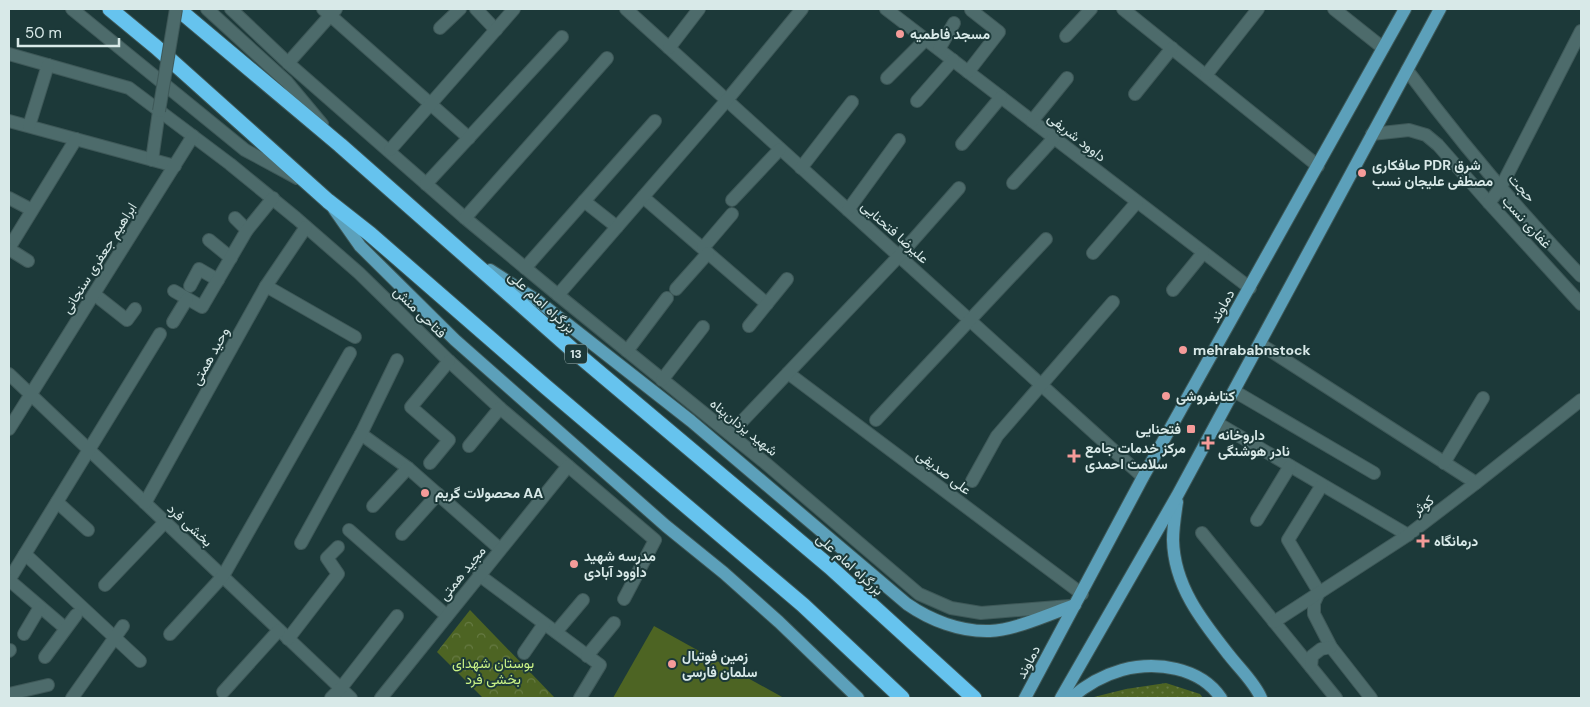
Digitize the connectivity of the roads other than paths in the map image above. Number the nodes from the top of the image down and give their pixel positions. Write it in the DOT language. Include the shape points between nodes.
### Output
graph roads {
  1 [pos="72,9"];
  2 [pos="110,9"];
  3 [pos="177,9"];
  4 [pos="207,9"];
  5 [pos="231,9"];
  6 [pos="460,9"];
  7 [pos="476,9"];
  8 [pos="514,9"];
  9 [pos="626,9"];
  10 [pos="699,9"];
  11 [pos="802,9"];
  12 [pos="886,9"];
  13 [pos="1091,9"];
  14 [pos="1123,9"];
  15 [pos="1258,9"];
  16 [pos="1334,9"];
  17 [pos="1405,9"];
  18 [pos="1440,9"];
  19 [pos="971,10"];
  20 [pos="330,11"];
  21 [pos="1138,13"];
  22 [pos="954,24"];
  23 [pos="440,28"];
  24 [pos="496,30"];
  25 [pos="1581,31"];
  26 [pos="1066,36"];
  27 [pos="562,37"];
  28 [pos="926,39"];
  29 [pos="669,48"];
  30 [pos="1172,48"];
  31 [pos="1383,48"];
  32 [pos="939,49"];
  33 [pos="9,54"];
  34 [pos="607,58"];
  35 [pos="953,60"];
  36 [pos="288,63"];
  37 [pos="48,65"];
  38 [pos="1407,70"];
  39 [pos="968,72"];
  40 [pos="1206,75"];
  41 [pos="887,78"];
  42 [pos="1067,78"];
  43 [pos="1135,94"];
  44 [pos="1001,97"];
  45 [pos="727,100"];
  46 [pos="917,101"];
  47 [pos="852,102"];
  48 [pos="431,103"];
  49 [pos="159,111"];
  50 [pos="9,121"];
  51 [pos="654,121"];
  52 [pos="1032,121"];
  53 [pos="29,126"];
  54 [pos="1372,134"];
  55 [pos="193,136"];
  56 [pos="469,138"];
  57 [pos="1054,138"];
  58 [pos="76,139"];
  59 [pos="899,140"];
  60 [pos="962,144"];
  61 [pos="340,145"];
  62 [pos="780,149"];
  63 [pos="390,150"];
  64 [pos="152,160"];
  65 [pos="175,166"];
  66 [pos="1318,166"];
  67 [pos="801,168"];
  68 [pos="426,184"];
  69 [pos="1013,184"];
  70 [pos="310,185"];
  71 [pos="1501,187"];
  72 [pos="959,188"];
  73 [pos="643,197"];
  74 [pos="9,198"];
  75 [pos="273,198"];
  76 [pos="732,200"];
  77 [pos="328,201"];
  78 [pos="584,201"];
  79 [pos="1137,202"];
  80 [pos="1489,203"];
  81 [pos="32,210"];
  82 [pos="848,210"];
  83 [pos="732,214"];
  84 [pos="236,218"];
  85 [pos="465,218"];
  86 [pos="306,227"];
  87 [pos="617,228"];
  88 [pos="247,230"];
  89 [pos="1046,238"];
  90 [pos="209,240"];
  91 [pos="9,249"];
  92 [pos="705,250"];
  93 [pos="462,252"];
  94 [pos="1092,253"];
  95 [pos="1203,253"];
  96 [pos="898,256"];
  97 [pos="231,258"];
  98 [pos="28,261"];
  99 [pos="525,268"];
  100 [pos="1581,276"];
  101 [pos="787,279"];
  102 [pos="218,280"];
  103 [pos="266,286"];
  104 [pos="1250,288"];
  105 [pos="1173,290"];
  106 [pos="174,292"];
  107 [pos="189,292"];
  108 [pos="94,294"];
  109 [pos="558,295"];
  110 [pos="1579,298"];
  111 [pos="1113,302"];
  112 [pos="767,304"];
  113 [pos="135,309"];
  114 [pos="969,320"];
  115 [pos="173,322"];
  116 [pos="703,326"];
  117 [pos="749,326"];
  118 [pos="160,334"];
  119 [pos="355,337"];
  120 [pos="1260,344"];
  121 [pos="627,351"];
  122 [pos="350,353"];
  123 [pos="398,360"];
  124 [pos="449,361"];
  125 [pos="788,373"];
  126 [pos="9,374"];
  127 [pos="662,380"];
  128 [pos="1041,385"];
  129 [pos="1234,391"];
  130 [pos="31,395"];
  131 [pos="1483,398"];
  132 [pos="1581,400"];
  133 [pos="500,408"];
  134 [pos="876,420"];
  135 [pos="1217,423"];
  136 [pos="9,429"];
  137 [pos="361,434"];
  138 [pos="730,434"];
  139 [pos="469,446"];
  140 [pos="89,449"];
  141 [pos="430,463"];
  142 [pos="1444,463"];
  143 [pos="568,466"];
  144 [pos="1290,466"];
  145 [pos="408,468"];
  146 [pos="1374,473"];
  147 [pos="1143,477"];
  148 [pos="972,481"];
  149 [pos="1476,483"];
  150 [pos="1322,485"];
  151 [pos="438,494"];
  152 [pos="1177,496"];
  153 [pos="57,502"];
  154 [pos="145,503"];
  155 [pos="373,506"];
  156 [pos="1257,520"];
  157 [pos="165,522"];
  158 [pos="88,530"];
  159 [pos="349,530"];
  160 [pos="1202,533"];
  161 [pos="402,534"];
  162 [pos="1408,535"];
  163 [pos="301,543"];
  164 [pos="338,546"];
  165 [pos="500,549"];
  166 [pos="25,554"];
  167 [pos="480,575"];
  168 [pos="222,576"];
  169 [pos="9,580"];
  170 [pos="106,585"];
  171 [pos="1319,592"];
  172 [pos="1082,594"];
  173 [pos="624,599"];
  174 [pos="583,600"];
  175 [pos="1075,606"];
  176 [pos="40,607"];
  177 [pos="76,615"];
  178 [pos="397,616"];
  179 [pos="447,616"];
  180 [pos="614,622"];
  181 [pos="1274,622"];
  182 [pos="544,624"];
  183 [pos="124,626"];
  184 [pos="65,628"];
  185 [pos="556,632"];
  186 [pos="24,634"];
  187 [pos="170,634"];
  188 [pos="284,634"];
  189 [pos="115,637"];
  190 [pos="1331,647"];
  191 [pos="524,653"];
  192 [pos="587,656"];
  193 [pos="45,657"];
  194 [pos="140,661"];
  195 [pos="1311,667"];
  196 [pos="48,684"];
  197 [pos="341,688"];
  198 [pos="223,692"];
  199 [pos="9,694"];
  200 [pos="72,698"];
  201 [pos="331,698"];
  202 [pos="351,698"];
  203 [pos="380,698"];
  204 [pos="580,698"];
  205 [pos="858,698"];
  206 [pos="902,698"];
  207 [pos="974,698"];
  208 [pos="1025,698"];
  209 [pos="1061,698"];
  210 [pos="1071,698"];
  211 [pos="1221,698"];
  212 [pos="1261,698"];
  213 [pos="1336,698"];
  214 [pos="1371,698"];
  1 -- 70 [label="street" via="245,150"];
  2 -- 70 [label="highway"];
  3 -- 49 [label="street, bridge"];
  3 -- 61 [label="highway, بزرگراه امام علی / 13"];
  4 -- 61 [label="street" via="287,82"];
  5 -- 36 [label="street, شهید یزدان‌پناه"];
  6 -- 23 [label="street"];
  7 -- 24 [label="street"];
  8 -- 24 [label="street"];
  9 -- 29 [label="street, علیرضا فتحنایی"];
  10 -- 29 [label="street"];
  11 -- 45 [label="street"];
  12 -- 28 [label="street, داوود شریفی"];
  13 -- 26 [label="street"];
  14 -- 21 [label="street"];
  15 -- 40 [label="street"];
  16 -- 31 [label="street"];
  17 -- 31 [label="main road, دماوند"];
  18 -- 38 [label="main road"];
  19 -- 39 [label="street" via="999,32"];
  20 -- 36 [label="street"];
  20 -- 48 [label="street"];
  21 -- 30 [label="street"];
  22 -- 32 [label="street"];
  24 -- 48 [label="street"];
  25 -- 71 [label="street"];
  27 -- 56 [label="street"];
  28 -- 32 [label="street, داوود شریفی"];
  28 -- 41 [label="street"];
  29 -- 45 [label="street, علیرضا فتحنایی"];
  30 -- 40 [label="street"];
  30 -- 43 [label="street"];
  31 -- 66 [label="main road, دماوند"];
  32 -- 35 [label="street, داوود شریفی"];
  33 -- 37 [label="street"];
  34 -- 85 [label="street"];
  35 -- 39 [label="street, داوود شریفی"];
  35 -- 46 [label="street"];
  36 -- 63 [label="street, شهید یزدان‌پناه"];
  37 -- 49 [label="street, فتاحی منش" via="129,88"];
  37 -- 53 [label="street"];
  38 -- 54 [label="main road"];
  38 -- 71 [label="street, حجت" via="1442,119"];
  39 -- 44 [label="street, داوود شریفی"];
  40 -- 66 [label="street"];
  42 -- 52 [label="street"];
  44 -- 52 [label="street, داوود شریفی"];
  44 -- 60 [label="street"];
  45 -- 62 [label="street, علیرضا فتحنایی"];
  45 -- 73 [label="street"];
  47 -- 67 [label="street"];
  48 -- 56 [label="street"];
  48 -- 63 [label="street"];
  49 -- 55 [label="street, فتاحی منش"];
  49 -- 64 [label="street"];
  50 -- 53 [label="street"];
  51 -- 78 [label="street"];
  52 -- 57 [label="street, داوود شریفی"];
  53 -- 58 [label="street"];
  54 -- 80 [label="street, غفاری نسب" via="1409,130 1426,135"];
  54 -- 120 [label="main road"];
  55 -- 65 [label="street, ابراهیم جعفری سنجانی"];
  55 -- 75 [label="street, فتاحی منش"];
  56 -- 68 [label="street"];
  57 -- 69 [label="street"];
  57 -- 79 [label="street, داوود شریفی"];
  58 -- 64 [label="street"];
  58 -- 81 [label="street"];
  59 -- 82 [label="street"];
  61 -- 93 [label="highway, بزرگراه امام علی / 13"];
  62 -- 67 [label="street, علیرضا فتحنایی"];
  62 -- 76 [label="street"];
  63 -- 68 [label="street, شهید یزدان‌پناه"];
  64 -- 65 [label="street"];
  65 -- 108 [label="street, ابراهیم جعفری سنجانی"];
  66 -- 104 [label="main road, دماوند"];
  67 -- 82 [label="street, علیرضا فتحنایی"];
  68 -- 85 [label="street, شهید یزدان‌پناه"];
  70 -- 77 [label="highway"];
  71 -- 80 [label="street"];
  71 -- 100 [label="street, حجت"];
  72 -- 96 [label="street"];
  73 -- 87 [label="street"];
  73 -- 92 [label="street"];
  74 -- 81 [label="street"];
  75 -- 86 [label="street, فتاحی منش"];
  75 -- 88 [label="street"];
  77 -- 205 [label="main road" via="360,246 455,340 724,573"];
  77 -- 206 [label="highway" via="803,605"];
  78 -- 87 [label="street"];
  78 -- 99 [label="street"];
  79 -- 94 [label="street"];
  79 -- 95 [label="street, داوود شریفی"];
  80 -- 110 [label="street, غفاری نسب"];
  81 -- 91 [label="street"];
  82 -- 96 [label="street, علیرضا فتحنایی"];
  83 -- 92 [label="street"];
  84 -- 88 [label="street"];
  85 -- 99 [label="street, شهید یزدان‌پناه"];
  86 -- 103 [label="street, وحید همتی"];
  86 -- 124 [label="street, فتاحی منش"];
  87 -- 109 [label="street"];
  88 -- 97 [label="street"];
  89 -- 114 [label="street"];
  90 -- 97 [label="street"];
  91 -- 98 [label="street"];
  92 -- 112 [label="street"];
  92 -- 121 [label="street"];
  93 -- 175 [label="main road" via="538,301 691,420 906,604 922,614 938,622 990,631"];
  93 -- 207 [label="highway, بزرگراه امام علی / 13" via="576,353 830,567"];
  95 -- 104 [label="street, داوود شریفی"];
  95 -- 105 [label="street"];
  96 -- 114 [label="street, علیرضا فتحنایی"];
  96 -- 125 [label="street"];
  97 -- 102 [label="street"];
  99 -- 109 [label="street, شهید یزدان‌پناه"];
  101 -- 112 [label="street"];
  102 -- 107 [label="street" via="199,269"];
  102 -- 107 [label="street" via="202,307"];
  103 -- 119 [label="street"];
  103 -- 154 [label="street, وحید همتی"];
  104 -- 147 [label="main road, دماوند"];
  106 -- 107 [label="street"];
  107 -- 115 [label="street"];
  108 -- 113 [label="street" via="128,320"];
  108 -- 130 [label="street, ابراهیم جعفری سنجانی"];
  109 -- 121 [label="street, شهید یزدان‌پناه"];
  111 -- 128 [label="street"];
  112 -- 117 [label="street"];
  114 -- 128 [label="street, علیرضا فتحنایی"];
  114 -- 134 [label="street"];
  116 -- 127 [label="street"];
  118 -- 140 [label="street"];
  120 -- 129 [label="main road"];
  120 -- 142 [label="street"];
  121 -- 127 [label="street, شهید یزدان‌پناه"];
  122 -- 168 [label="street"];
  123 -- 137 [label="street"];
  124 -- 133 [label="street, فتاحی منش"];
  124 -- 141 [label="street" via="411,407 449,440"];
  125 -- 138 [label="street"];
  125 -- 172 [label="street, علی صدیقی"];
  126 -- 130 [label="street, بخشی فرد"];
  127 -- 138 [label="street, شهید یزدان‌پناه"];
  128 -- 147 [label="street, علیرضا فتحنایی"];
  128 -- 148 [label="street" via="997,436"];
  129 -- 135 [label="main road"];
  129 -- 146 [label="street"];
  130 -- 136 [label="street, ابراهیم جعفری سنجانی"];
  130 -- 140 [label="street, بخشی فرد"];
  131 -- 142 [label="street"];
  132 -- 149 [label="street, کوثر"];
  133 -- 139 [label="street"];
  133 -- 143 [label="street, فتاحی منش"];
  135 -- 144 [label="street"];
  135 -- 152 [label="main road"];
  137 -- 145 [label="street"];
  137 -- 163 [label="street"];
  138 -- 175 [label="street, شهید یزدان‌پناه" via="919,594 951,608 981,613"];
  140 -- 153 [label="street"];
  140 -- 154 [label="street, بخشی فرد"];
  142 -- 149 [label="street"];
  143 -- 165 [label="street, مجید همتی"];
  143 -- 173 [label="street, فتاحی منش" via="655,540"];
  144 -- 150 [label="street"];
  144 -- 156 [label="street"];
  145 -- 151 [label="street"];
  145 -- 155 [label="street"];
  147 -- 172 [label="main road, دماوند"];
  149 -- 162 [label="street, کوثر"];
  150 -- 162 [label="street"];
  150 -- 171 [label="street" via="1288,540"];
  151 -- 161 [label="street"];
  151 -- 165 [label="street"];
  152 -- 209 [label="main road"];
  152 -- 212 [label="main road" via="1173,540 1178,572 1188,597 1202,621"];
  153 -- 158 [label="street"];
  153 -- 166 [label="street"];
  154 -- 157 [label="street, بخشی فرد"];
  157 -- 168 [label="street, بخشی فرد"];
  157 -- 170 [label="street"];
  159 -- 179 [label="street"];
  160 -- 181 [label="street"];
  162 -- 171 [label="street, کوثر"];
  164 -- 188 [label="street" via="327,558 338,574"];
  165 -- 167 [label="street, مجید همتی"];
  166 -- 169 [label="street"];
  166 -- 189 [label="street"];
  167 -- 179 [label="street, مجید همتی"];
  167 -- 182 [label="street"];
  168 -- 187 [label="street"];
  168 -- 188 [label="street, بخشی فرد"];
  169 -- 176 [label="street"];
  171 -- 181 [label="street, کوثر"];
  171 -- 190 [label="street" via="1314,614"];
  172 -- 175 [label="main road, دماوند"];
  174 -- 185 [label="street"];
  175 -- 208 [label="main road, دماوند"];
  176 -- 184 [label="street"];
  176 -- 186 [label="street"];
  177 -- 184 [label="street"];
  178 -- 197 [label="street"];
  179 -- 203 [label="street, مجید همتی"];
  180 -- 192 [label="street"];
  181 -- 195 [label="street"];
  182 -- 185 [label="street"];
  182 -- 191 [label="street"];
  183 -- 189 [label="street"];
  184 -- 193 [label="street"];
  185 -- 192 [label="street"];
  188 -- 197 [label="street, بخشی فرد"];
  188 -- 198 [label="street"];
  189 -- 194 [label="street"];
  189 -- 200 [label="street"];
  190 -- 195 [label="street" via="1312,656"];
  190 -- 214 [label="street"];
  192 -- 204 [label="street" via="600,665"];
  195 -- 213 [label="street"];
  196 -- 199 [label="street"];
  197 -- 201 [label="street"];
  197 -- 202 [label="street, بخشی فرد"];
  210 -- 211 [label="main road" via="1095,681 1122,670 1154,666 1182,670 1205,681"];
}
